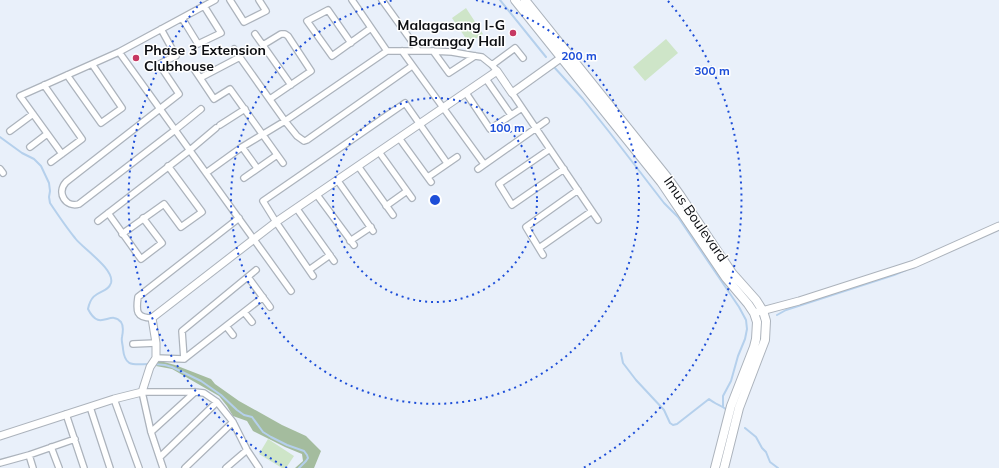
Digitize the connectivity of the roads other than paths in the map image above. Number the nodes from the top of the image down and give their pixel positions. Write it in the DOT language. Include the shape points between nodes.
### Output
graph roads {
  1 [pos="215,0"];
  2 [pos="230,0"];
  3 [pos="259,0"];
  4 [pos="352,0"];
  5 [pos="382,0"];
  6 [pos="515,0"];
  7 [pos="525,0"];
  8 [pos="204,6"];
  9 [pos="182,18"];
  10 [pos="371,28"];
  11 [pos="161,29"];
  12 [pos="255,34"];
  13 [pos="351,43"];
  14 [pos="263,45"];
  15 [pos="234,49"];
  16 [pos="418,50"];
  17 [pos="386,51"];
  18 [pos="402,51"];
  19 [pos="433,51"];
  20 [pos="119,52"];
  21 [pos="475,56"];
  22 [pos="564,56"];
  23 [pos="240,57"];
  24 [pos="523,58"];
  25 [pos="92,64"];
  26 [pos="492,65"];
  27 [pos="412,66"];
  28 [pos="194,69"];
  29 [pos="497,71"];
  30 [pos="67,75"];
  31 [pos="200,78"];
  32 [pos="486,79"];
  33 [pos="291,84"];
  34 [pos="44,85"];
  35 [pos="466,93"];
  36 [pos="512,93"];
  37 [pos="270,99"];
  38 [pos="443,108"];
  39 [pos="522,108"];
  40 [pos="160,109"];
  41 [pos="201,109"];
  42 [pos="245,109"];
  43 [pos="33,114"];
  44 [pos="511,115"];
  45 [pos="285,121"];
  46 [pos="546,121"];
  47 [pos="420,124"];
  48 [pos="536,128"];
  49 [pos="175,130"];
  50 [pos="10,131"];
  51 [pos="47,134"];
  52 [pos="263,134"];
  53 [pos="399,138"];
  54 [pos="30,147"];
  55 [pos="242,147"];
  56 [pos="550,148"];
  57 [pos="190,150"];
  58 [pos="379,152"];
  59 [pos="62,154"];
  60 [pos="277,155"];
  61 [pos="457,157"];
  62 [pos="51,162"];
  63 [pos="283,163"];
  64 [pos="447,163"];
  65 [pos="484,164"];
  66 [pos="168,166"];
  67 [pos="358,166"];
  68 [pos="257,168"];
  69 [pos="478,169"];
  70 [pos="564,169"];
  71 [pos="206,173"];
  72 [pos="244,178"];
  73 [pos="338,181"];
  74 [pos="578,190"];
  75 [pos="407,191"];
  76 [pos="317,195"];
  77 [pos="412,198"];
  78 [pos="386,206"];
  79 [pos="297,209"];
  80 [pos="592,211"];
  81 [pos="108,213"];
  82 [pos="393,215"];
  83 [pos="144,218"];
  84 [pos="239,218"];
  85 [pos="598,220"];
  86 [pos="98,221"];
  87 [pos="276,222"];
  88 [pos="999,226"];
  89 [pos="122,234"];
  90 [pos="254,239"];
  91 [pos="539,248"];
  92 [pos="543,255"];
  93 [pos="330,256"];
  94 [pos="334,261"];
  95 [pos="256,270"];
  96 [pos="309,270"];
  97 [pos="313,276"];
  98 [pos="248,277"];
  99 [pos="291,291"];
  100 [pos="263,297"];
  101 [pos="270,307"];
  102 [pos="763,311"];
  103 [pos="244,312"];
  104 [pos="754,313"];
  105 [pos="152,318"];
  106 [pos="252,322"];
  107 [pos="226,326"];
  108 [pos="233,335"];
  109 [pos="156,343"];
  110 [pos="133,344"];
  111 [pos="184,359"];
  112 [pos="153,362"];
  113 [pos="142,392"];
  114 [pos="195,392"];
  115 [pos="114,399"];
  116 [pos="218,402"];
  117 [pos="90,407"];
  118 [pos="66,414"];
  119 [pos="233,422"];
  120 [pos="151,432"];
  121 [pos="0,436"];
  122 [pos="75,439"];
  123 [pos="51,448"];
  124 [pos="247,450"];
  125 [pos="29,455"];
  126 [pos="160,457"];
  127 [pos="2,463"];
  128 [pos="6,468"];
  129 [pos="33,468"];
  130 [pos="59,468"];
  131 [pos="84,468"];
  132 [pos="110,468"];
  133 [pos="138,468"];
  134 [pos="164,468"];
  135 [pos="185,468"];
  136 [pos="226,468"];
  137 [pos="259,468"];
  138 [pos="715,468"];
  139 [pos="724,468"];
  1 -- 8 [label="street"];
  2 -- 3 [label="street" via="244,22 266,11"];
  4 -- 10 [label="street"];
  5 -- 16 [label="street"];
  6 -- 22 [label="main road, Imus Boulevard"];
  7 -- 22 [label="main road, Imus Boulevard"];
  8 -- 9 [label="street"];
  8 -- 9 [label="street" via="221,33 198,44"];
  9 -- 11 [label="street"];
  10 -- 13 [label="street"];
  10 -- 17 [label="street"];
  11 -- 20 [label="street"];
  11 -- 40 [label="street" via="176,56 159,64 179,94"];
  12 -- 14 [label="street"];
  13 -- 13 [label="street" via="328,10 307,20 332,56"];
  14 -- 33 [label="street"];
  14 -- 33 [label="street" via="281,34 288,36 311,71"];
  15 -- 23 [label="street"];
  16 -- 18 [label="street"];
  16 -- 19 [label="street"];
  17 -- 18 [label="street"];
  17 -- 45 [label="street"];
  18 -- 27 [label="street"];
  19 -- 21 [label="street"];
  19 -- 21 [label="street" via="449,73"];
  20 -- 25 [label="street"];
  20 -- 40 [label="street"];
  21 -- 26 [label="street" via="482,57"];
  22 -- 36 [label="street"];
  22 -- 102 [label="main road, Imus Boulevard" via="667,177 732,273"];
  22 -- 104 [label="main road, Imus Boulevard" via="661,182 726,278"];
  23 -- 31 [label="street"];
  23 -- 37 [label="street"];
  24 -- 26 [label="street" via="516,48"];
  25 -- 30 [label="street"];
  25 -- 30 [label="street" via="122,108 101,123"];
  26 -- 29 [label="street"];
  27 -- 38 [label="street"];
  27 -- 45 [label="street" via="307,140 304,141 297,136"];
  28 -- 31 [label="street"];
  29 -- 32 [label="street"];
  29 -- 36 [label="street"];
  30 -- 34 [label="street"];
  31 -- 42 [label="street" via="214,99 230,89"];
  32 -- 35 [label="street"];
  32 -- 44 [label="street"];
  33 -- 37 [label="street"];
  34 -- 43 [label="street" via="20,96"];
  34 -- 59 [label="street" via="82,139"];
  35 -- 38 [label="street"];
  35 -- 44 [label="street" via="490,129"];
  36 -- 39 [label="street"];
  37 -- 45 [label="street"];
  38 -- 47 [label="street"];
  38 -- 65 [label="street"];
  39 -- 44 [label="street"];
  39 -- 48 [label="street"];
  40 -- 49 [label="street"];
  40 -- 49 [label="street" via="66,182 61,190 66,201 72,205 79,204"];
  41 -- 49 [label="street"];
  42 -- 52 [label="street"];
  42 -- 57 [label="street"];
  43 -- 50 [label="street"];
  43 -- 51 [label="street"];
  45 -- 52 [label="street"];
  46 -- 48 [label="street"];
  47 -- 53 [label="street"];
  47 -- 64 [label="street"];
  47 -- 87 [label="street" via="405,103 263,201"];
  48 -- 56 [label="street"];
  48 -- 65 [label="street"];
  49 -- 57 [label="street"];
  51 -- 54 [label="street"];
  51 -- 59 [label="street"];
  52 -- 55 [label="street"];
  52 -- 60 [label="street"];
  53 -- 58 [label="street"];
  53 -- 64 [label="street" via="429,179"];
  55 -- 68 [label="street"];
  55 -- 71 [label="street"];
  56 -- 70 [label="street"];
  56 -- 70 [label="street" via="499,184 512,205"];
  57 -- 66 [label="street"];
  57 -- 71 [label="street"];
  58 -- 67 [label="street"];
  58 -- 75 [label="street"];
  59 -- 62 [label="street"];
  60 -- 63 [label="street"];
  60 -- 68 [label="street"];
  61 -- 64 [label="street"];
  65 -- 69 [label="street"];
  66 -- 81 [label="street"];
  66 -- 83 [label="street" via="202,212 181,227 164,204"];
  67 -- 73 [label="street"];
  67 -- 78 [label="street"];
  68 -- 72 [label="street"];
  70 -- 74 [label="street"];
  71 -- 84 [label="street"];
  73 -- 76 [label="street"];
  73 -- 76 [label="street" via="372,229 352,243"];
  74 -- 80 [label="street"];
  74 -- 91 [label="street" via="526,227"];
  75 -- 77 [label="street"];
  75 -- 78 [label="street"];
  76 -- 79 [label="street"];
  78 -- 82 [label="street"];
  79 -- 87 [label="street"];
  79 -- 93 [label="street"];
  80 -- 85 [label="street"];
  80 -- 91 [label="street"];
  81 -- 86 [label="street"];
  81 -- 89 [label="street"];
  83 -- 89 [label="street"];
  83 -- 89 [label="street" via="162,243 141,259"];
  84 -- 90 [label="street"];
  84 -- 105 [label="street" via="138,297 137,313"];
  87 -- 90 [label="street"];
  87 -- 96 [label="street"];
  88 -- 102 [label="street" via="914,264"];
  90 -- 99 [label="street"];
  90 -- 105 [label="street"];
  91 -- 92 [label="street"];
  93 -- 94 [label="street"];
  93 -- 96 [label="street"];
  95 -- 98 [label="street"];
  96 -- 97 [label="street"];
  98 -- 100 [label="street"];
  98 -- 111 [label="street" via="182,331"];
  100 -- 101 [label="street"];
  100 -- 103 [label="street"];
  102 -- 104 [label="street"];
  102 -- 139 [label="main road, Imus Boulevard" via="766,321 765,340 739,408"];
  103 -- 106 [label="street"];
  103 -- 107 [label="street"];
  104 -- 138 [label="main road, Imus Boulevard" via="757,322 754,347 731,406"];
  105 -- 109 [label="street"];
  107 -- 108 [label="street"];
  107 -- 111 [label="street"];
  109 -- 110 [label="street"];
  109 -- 112 [label="street"];
  111 -- 112 [label="street"];
  112 -- 113 [label="street"];
  113 -- 114 [label="street"];
  113 -- 115 [label="street"];
  113 -- 120 [label="street"];
  114 -- 116 [label="street" via="204,393"];
  114 -- 120 [label="street"];
  115 -- 117 [label="street"];
  115 -- 133 [label="street"];
  116 -- 119 [label="street"];
  116 -- 126 [label="street"];
  117 -- 118 [label="street"];
  117 -- 132 [label="street"];
  118 -- 121 [label="street"];
  118 -- 122 [label="street"];
  119 -- 124 [label="street"];
  119 -- 135 [label="street"];
  120 -- 126 [label="street"];
  122 -- 123 [label="street"];
  122 -- 131 [label="street"];
  123 -- 125 [label="street"];
  123 -- 130 [label="street"];
  124 -- 136 [label="street"];
  124 -- 137 [label="street"];
  125 -- 127 [label="street"];
  125 -- 129 [label="street"];
  126 -- 134 [label="street"];
  127 -- 128 [label="street"];
}
